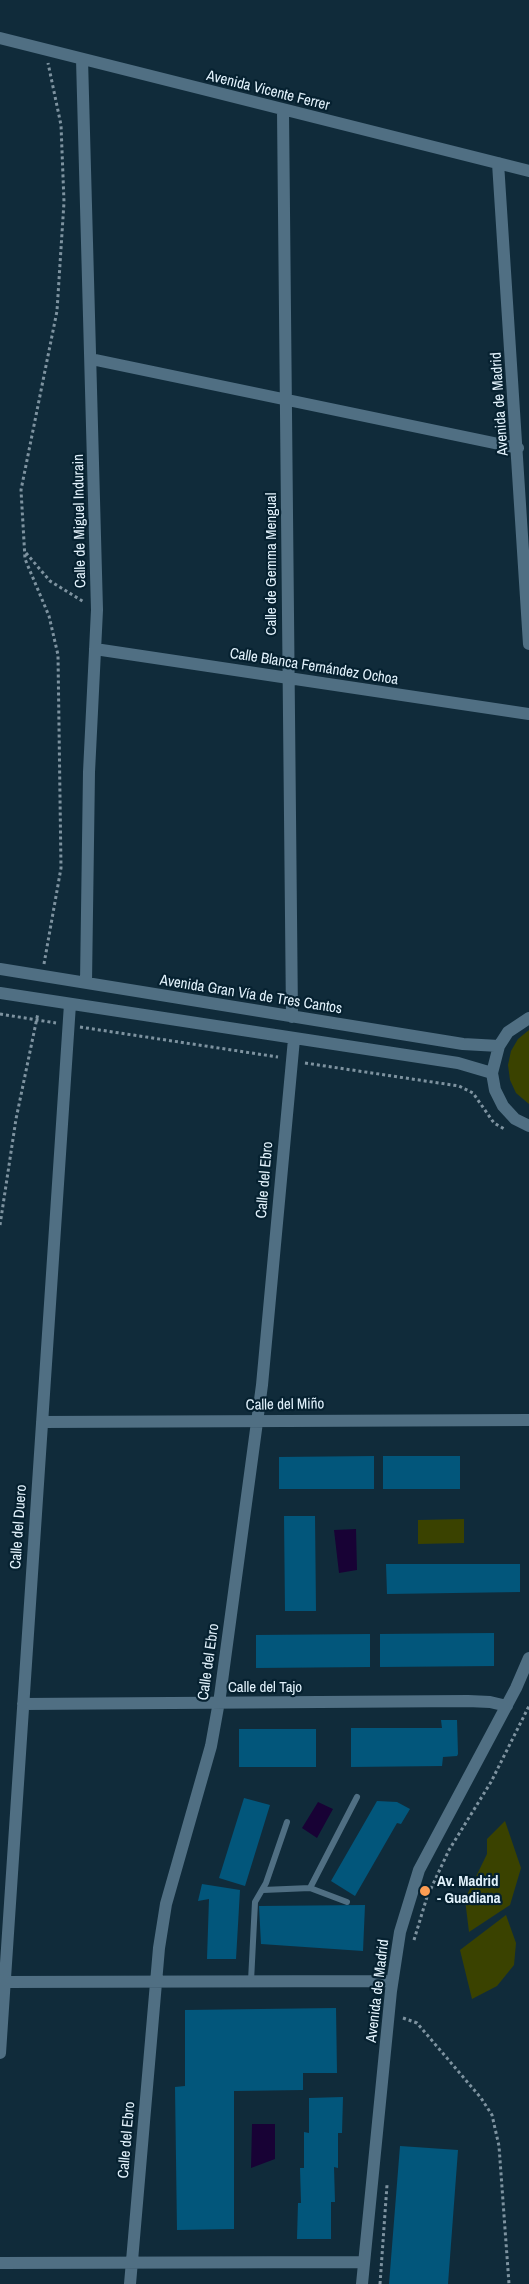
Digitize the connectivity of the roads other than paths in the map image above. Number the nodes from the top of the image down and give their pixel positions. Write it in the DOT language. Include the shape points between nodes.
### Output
graph roads {
  1 [pos="4,39"];
  2 [pos="82,59"];
  3 [pos="283,111"];
  4 [pos="498,163"];
  5 [pos="529,171"];
  6 [pos="91,359"];
  7 [pos="286,400"];
  8 [pos="518,448"];
  9 [pos="529,644"];
  10 [pos="95,649"];
  11 [pos="288,678"];
  12 [pos="529,714"];
  13 [pos="0,969"];
  14 [pos="86,982"];
  15 [pos="0,993"];
  16 [pos="70,1004"];
  17 [pos="292,1017"];
  18 [pos="529,1018"];
  19 [pos="294,1039"];
  20 [pos="499,1046"];
  21 [pos="492,1073"];
  22 [pos="529,1126"];
  23 [pos="529,1420"];
  24 [pos="258,1421"];
  25 [pos="42,1422"];
  26 [pos="529,1658"];
  27 [pos="218,1703"];
  28 [pos="23,1704"];
  29 [pos="507,1707"];
  30 [pos="357,1797"];
  31 [pos="287,1822"];
  32 [pos="310,1888"];
  33 [pos="262,1890"];
  34 [pos="346,1902"];
  35 [pos="251,1981"];
  36 [pos="392,1981"];
  37 [pos="5,1982"];
  38 [pos="156,1983"];
  39 [pos="0,2053"];
  40 [pos="364,2262"];
  41 [pos="0,2263"];
  42 [pos="132,2264"];
  43 [pos="130,2284"];
  44 [pos="363,2284"];
  1 -- 2 [label="street, Avenida Vicente Ferrer"];
  2 -- 3 [label="street, Avenida Vicente Ferrer"];
  2 -- 6 [label="street, Calle de Miguel Indurain"];
  3 -- 4 [label="street, Avenida Vicente Ferrer"];
  3 -- 7 [label="street, Calle de Gemma Mengual"];
  4 -- 5 [label="street, Avenida Vicente Ferrer"];
  4 -- 8 [label="street, Avenida de Madrid"];
  6 -- 7 [label="street"];
  6 -- 10 [label="street, Calle de Miguel Indurain"];
  7 -- 8 [label="street"];
  7 -- 11 [label="street, Calle de Gemma Mengual"];
  8 -- 9 [label="street, Avenida de Madrid"];
  10 -- 11 [label="street, Calle Blanca Fernández Ochoa"];
  10 -- 14 [label="street, Calle de Miguel Indurain"];
  11 -- 12 [label="street, Calle Blanca Fernández Ochoa"];
  11 -- 17 [label="street, Calle de Gemma Mengual"];
  13 -- 14 [label="street, Avenida Gran Vía de Tres Cantos"];
  14 -- 17 [label="street, Avenida Gran Vía de Tres Cantos"];
  15 -- 16 [label="street"];
  16 -- 19 [label="street"];
  16 -- 25 [label="street, Calle del Duero"];
  17 -- 20 [label="street, Avenida Gran Vía de Tres Cantos" via="463,1044"];
  18 -- 20 [label="street" via="508,1032"];
  19 -- 21 [label="street" via="458,1063"];
  19 -- 24 [label="street, Calle del Ebro"];
  20 -- 21 [label="street"];
  21 -- 22 [label="street" via="503,1106"];
  23 -- 24 [label="street, Calle del Miño"];
  24 -- 25 [label="street, Calle del Miño"];
  24 -- 27 [label="street, Calle del Ebro"];
  25 -- 28 [label="street, Calle del Duero"];
  26 -- 29 [label="street, Avenida de Madrid"];
  27 -- 28 [label="street, Calle del Tajo"];
  27 -- 29 [label="street, Calle del Tajo" via="468,1701"];
  27 -- 38 [label="street, Calle del Ebro" via="211,1746 166,1904"];
  28 -- 37 [label="street, Calle del Duero"];
  29 -- 36 [label="street, Avenida de Madrid" via="419,1870 400,1932"];
  30 -- 32 [label="lane"];
  31 -- 33 [label="lane"];
  32 -- 33 [label="lane"];
  32 -- 34 [label="lane"];
  33 -- 35 [label="lane" via="252,1920"];
  35 -- 36 [label="street"];
  35 -- 38 [label="street"];
  36 -- 40 [label="street, Avenida de Madrid" via="395,2017"];
  37 -- 38 [label="street"];
  37 -- 39 [label="street, Calle del Duero"];
  38 -- 42 [label="street, Calle del Ebro"];
  40 -- 42 [label="street"];
  40 -- 44 [label="street, Avenida de Madrid"];
  41 -- 42 [label="street"];
  42 -- 43 [label="street, Calle del Ebro"];
}
